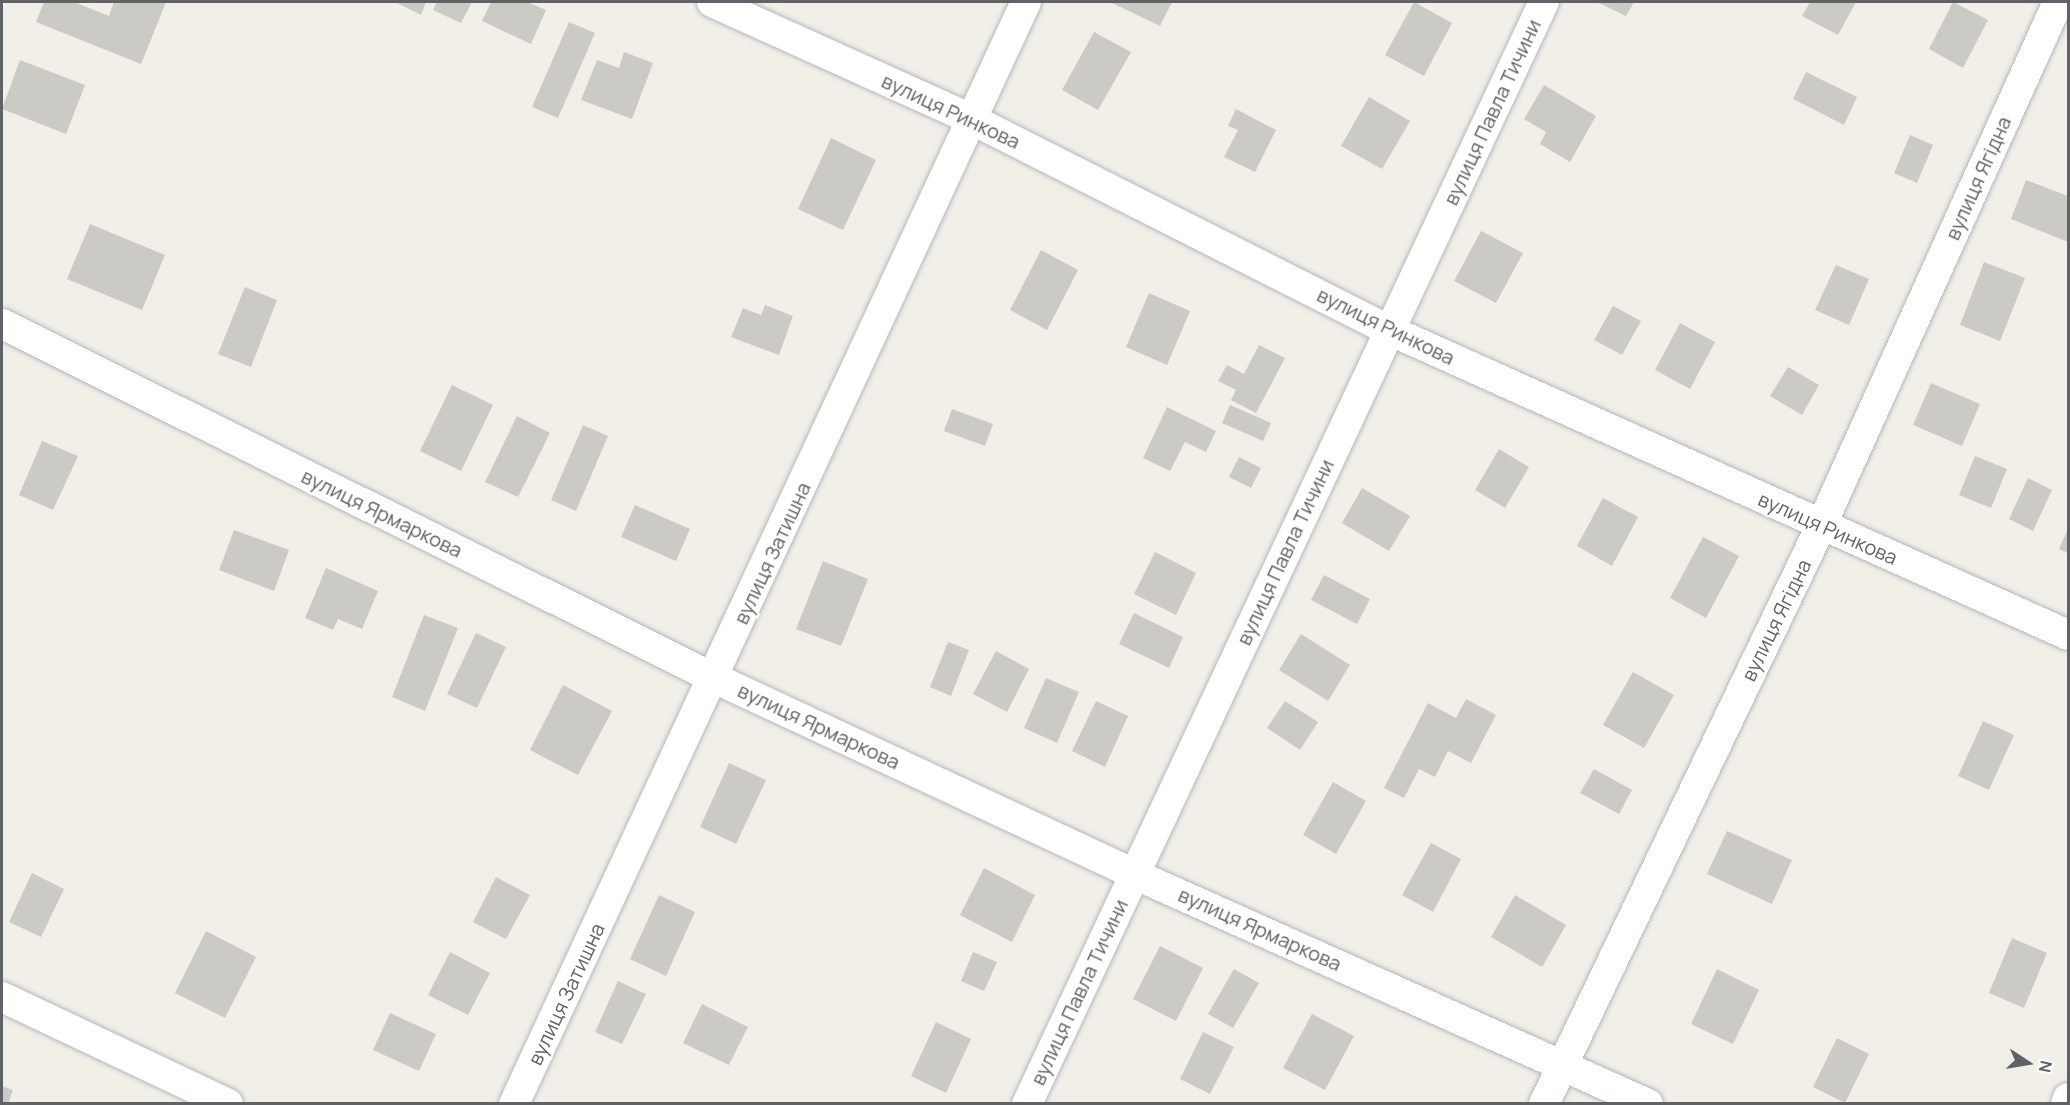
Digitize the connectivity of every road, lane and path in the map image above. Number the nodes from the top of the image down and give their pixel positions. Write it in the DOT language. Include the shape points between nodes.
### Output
graph roads {
  1 [pos="712,2"];
  2 [pos="1026,2"];
  3 [pos="1544,2"];
  4 [pos="2058,2"];
  5 [pos="971,119"];
  6 [pos="2,324"];
  7 [pos="1389,330"];
  8 [pos="1821,526"];
  9 [pos="2068,635"];
  10 [pos="714,678"];
  11 [pos="1134,874"];
  12 [pos="2,997"];
  13 [pos="1563,1062"];
  14 [pos="2068,1098"];
  15 [pos="228,1104"];
  16 [pos="514,1104"];
  17 [pos="1027,1104"];
  18 [pos="1544,1104"];
  19 [pos="1648,1104"];
  20 [pos="2066,1104"];
  1 -- 5 [label="street, вулиця Ринкова"];
  2 -- 5 [label="street, вулиця Затишна"];
  3 -- 7 [label="street, вулиця Павла Тичини"];
  4 -- 8 [label="street, вулиця Ягідна"];
  5 -- 7 [label="street, вулиця Ринкова"];
  5 -- 10 [label="street, вулиця Затишна"];
  6 -- 10 [label="street, вулиця Ярмаркова"];
  7 -- 8 [label="street, вулиця Ринкова"];
  7 -- 11 [label="street, вулиця Павла Тичини"];
  8 -- 9 [label="street, вулиця Ринкова"];
  8 -- 13 [label="street, вулиця Ягідна"];
  10 -- 11 [label="street, вулиця Ярмаркова"];
  10 -- 16 [label="street, вулиця Затишна"];
  11 -- 13 [label="street, вулиця Ярмаркова"];
  11 -- 17 [label="street, вулиця Павла Тичини"];
  12 -- 15 [label="street"];
  13 -- 18 [label="street, вулиця Ягідна"];
  13 -- 19 [label="street, вулиця Ярмаркова"];
  14 -- 20 [label="street"];
}
